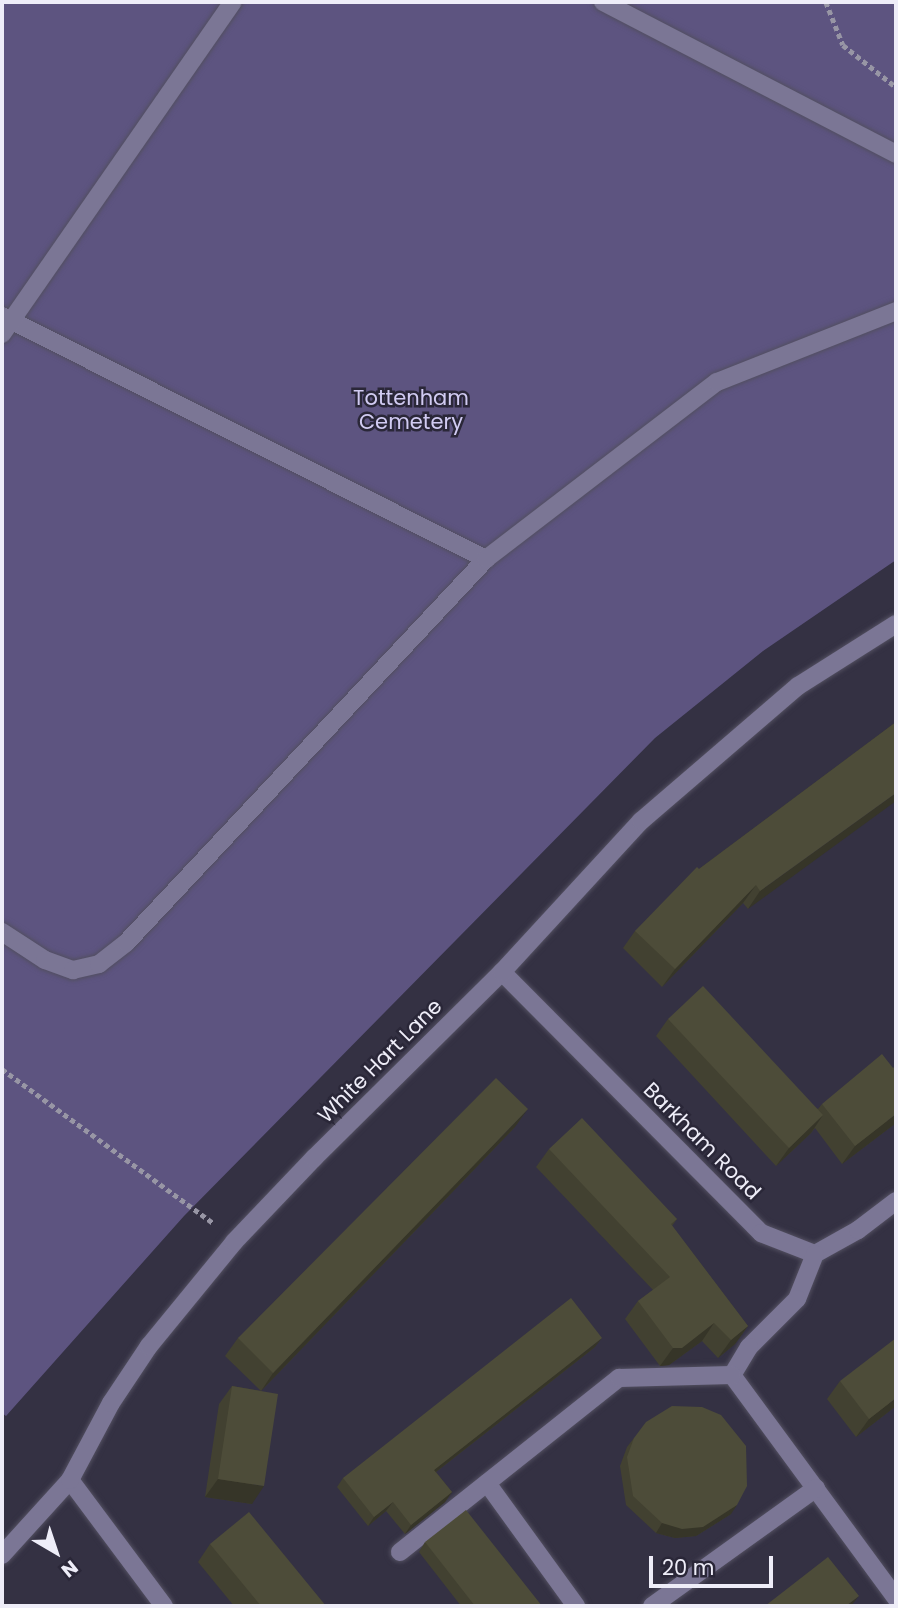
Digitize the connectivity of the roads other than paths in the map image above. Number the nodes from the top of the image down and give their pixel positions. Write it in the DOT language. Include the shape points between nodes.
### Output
graph roads {
  1 [pos="233,2"];
  2 [pos="603,2"];
  3 [pos="896,154"];
  4 [pos="896,311"];
  5 [pos="5,323"];
  6 [pos="486,559"];
  7 [pos="896,624"];
  8 [pos="2,932"];
  9 [pos="502,972"];
  10 [pos="896,1201"];
  11 [pos="814,1254"];
  12 [pos="732,1375"];
  13 [pos="70,1480"];
  14 [pos="487,1483"];
  15 [pos="816,1488"];
  16 [pos="400,1552"];
  17 [pos="2,1555"];
  18 [pos="896,1598"];
  19 [pos="164,1606"];
  20 [pos="576,1606"];
  21 [pos="652,1606"];
  1 -- 5 [label="street"];
  2 -- 3 [label="street"];
  4 -- 6 [label="street" via="717,382"];
  5 -- 6 [label="street"];
  6 -- 8 [label="street" via="126,943 99,964 73,970 45,960"];
  7 -- 9 [label="street, White Hart Lane" via="798,686 641,821"];
  9 -- 11 [label="street, Barkham Road" via="761,1233"];
  9 -- 13 [label="street, White Hart Lane" via="234,1242 149,1346 111,1403"];
  10 -- 11 [label="street" via="858,1230"];
  11 -- 12 [label="street" via="797,1298 749,1347"];
  12 -- 14 [label="street" via="619,1378"];
  12 -- 15 [label="street"];
  13 -- 17 [label="street, White Hart Lane"];
  13 -- 19 [label="street"];
  14 -- 16 [label="street"];
  14 -- 20 [label="street"];
  15 -- 18 [label="street"];
  15 -- 21 [label="street"];
}
